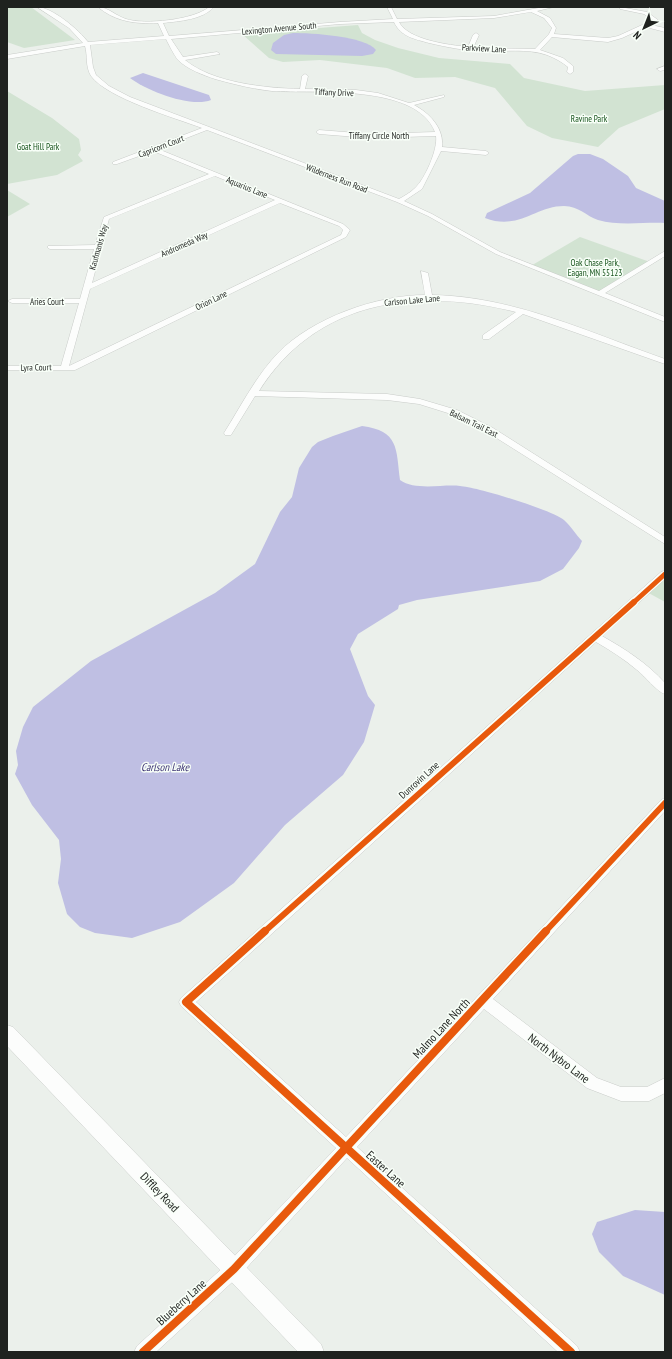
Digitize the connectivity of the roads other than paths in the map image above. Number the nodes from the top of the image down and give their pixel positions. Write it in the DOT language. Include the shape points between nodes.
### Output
graph roads {
  1 [pos="39,7"];
  2 [pos="100,7"];
  3 [pos="212,7"];
  4 [pos="389,7"];
  5 [pos="522,7"];
  6 [pos="552,7"];
  7 [pos="622,8"];
  8 [pos="534,12"];
  9 [pos="396,20"];
  10 [pos="160,21"];
  11 [pos="647,26"];
  12 [pos="665,30"];
  13 [pos="551,34"];
  14 [pos="476,35"];
  15 [pos="168,37"];
  16 [pos="87,44"];
  17 [pos="470,49"];
  18 [pos="536,51"];
  19 [pos="217,54"];
  20 [pos="7,57"];
  21 [pos="180,59"];
  22 [pos="570,72"];
  23 [pos="305,76"];
  24 [pos="302,91"];
  25 [pos="442,96"];
  26 [pos="411,104"];
  27 [pos="208,128"];
  28 [pos="319,132"];
  29 [pos="440,134"];
  30 [pos="153,149"];
  31 [pos="439,149"];
  32 [pos="486,153"];
  33 [pos="115,163"];
  34 [pos="214,174"];
  35 [pos="281,200"];
  36 [pos="399,201"];
  37 [pos="341,225"];
  38 [pos="98,247"];
  39 [pos="50,248"];
  40 [pos="665,253"];
  41 [pos="424,273"];
  42 [pos="86,288"];
  43 [pos="599,294"];
  44 [pos="429,297"];
  45 [pos="12,301"];
  46 [pos="83,301"];
  47 [pos="522,311"];
  48 [pos="665,320"];
  49 [pos="486,337"];
  50 [pos="665,362"];
  51 [pos="65,367"];
  52 [pos="7,368"];
  53 [pos="254,393"];
  54 [pos="228,433"];
  55 [pos="665,541"];
  56 [pos="665,574"];
  57 [pos="595,637"];
  58 [pos="665,690"];
  59 [pos="665,803"];
  60 [pos="483,1000"];
  61 [pos="186,1002"];
  62 [pos="7,1033"];
  63 [pos="665,1085"];
  64 [pos="346,1147"];
  65 [pos="234,1269"];
  66 [pos="143,1352"];
  67 [pos="313,1352"];
  68 [pos="571,1352"];
  1 -- 16 [label="street" via="73,29"];
  2 -- 10 [label="street" via="129,21"];
  3 -- 10 [label="street" via="204,14"];
  4 -- 9 [label="street, Parkview Lane"];
  5 -- 8 [label="street"];
  6 -- 8 [label="street, Lexington Avenue South"];
  7 -- 11 [label="street" via="654,16 656,20"];
  8 -- 9 [label="street, Lexington Avenue South" via="469,19"];
  8 -- 13 [label="street" via="552,22 554,28"];
  9 -- 15 [label="street, Lexington Avenue South"];
  9 -- 17 [label="street, Parkview Lane" via="400,29 412,36"];
  10 -- 15 [label="street, Tiffany Drive"];
  11 -- 12 [label="street"];
  11 -- 13 [label="street" via="608,40"];
  13 -- 18 [label="street"];
  14 -- 17 [label="street"];
  15 -- 16 [label="street, Lexington Avenue South"];
  15 -- 21 [label="street, Tiffany Drive"];
  16 -- 20 [label="street, Lexington Avenue South"];
  16 -- 27 [label="street, Wilderness Run Road" via="92,71 107,87 128,98"];
  17 -- 18 [label="street, Parkview Lane"];
  18 -- 22 [label="street, Parkview Lane" via="564,59 571,67"];
  19 -- 21 [label="street"];
  21 -- 24 [label="street, Tiffany Drive" via="198,71 240,83"];
  23 -- 24 [label="street"];
  24 -- 26 [label="street, Tiffany Drive" via="368,93"];
  25 -- 26 [label="street"];
  26 -- 29 [label="street, Tiffany Drive" via="425,114"];
  27 -- 30 [label="street, Capricorn Court"];
  27 -- 36 [label="street, Wilderness Run Road"];
  28 -- 29 [label="street, Tiffany Circle North" via="370,136"];
  29 -- 31 [label="street"];
  30 -- 33 [label="street, Capricorn Court"];
  30 -- 34 [label="street, Aquarius Lane"];
  31 -- 32 [label="street"];
  31 -- 36 [label="street" via="418,189"];
  34 -- 35 [label="street, Aquarius Lane"];
  34 -- 38 [label="street, Kaufmanis Way" via="106,218"];
  35 -- 37 [label="street, Aquarius Lane"];
  35 -- 42 [label="street, Andromeda Way"];
  36 -- 43 [label="street, Wilderness Run Road" via="430,215 498,254"];
  37 -- 51 [label="street, Orion Lane" via="347,230 344,236 72,368"];
  38 -- 39 [label="street"];
  38 -- 42 [label="street, Kaufmanis Way"];
  40 -- 43 [label="street"];
  41 -- 44 [label="street"];
  42 -- 46 [label="street, Kaufmanis Way"];
  43 -- 48 [label="street, Wilderness Run Road"];
  44 -- 47 [label="street, Carlson Lake Lane" via="476,300"];
  44 -- 53 [label="street, Carlson Lake Lane" via="400,299 355,309 305,335 277,359"];
  45 -- 46 [label="street, Aries Court"];
  46 -- 51 [label="street, Kaufmanis Way"];
  47 -- 49 [label="street"];
  47 -- 50 [label="street, Carlson Lake Lane"];
  51 -- 52 [label="street, Lyra Court"];
  53 -- 54 [label="street, Carlson Lake Lane"];
  53 -- 55 [label="street, Balsam Trail East" via="387,397 420,402 454,412 490,430"];
  56 -- 57 [label="street, Dunrovin Lane"];
  57 -- 58 [label="street" via="627,655 654,677"];
  57 -- 61 [label="street, Dunrovin Lane"];
  59 -- 60 [label="street, Malmo Lane North"];
  60 -- 63 [label="street, North Nybro Lane" via="592,1084 621,1094 648,1094"];
  60 -- 64 [label="street, Malmo Lane North"];
  61 -- 64 [label="street, Easter Lane"];
  62 -- 65 [label="main road, Diffley Road"];
  64 -- 65 [label="street, Malmo Lane North"];
  64 -- 68 [label="street, Easter Lane"];
  65 -- 66 [label="street, Blueberry Lane"];
  65 -- 67 [label="main road, Diffley Road"];
}
